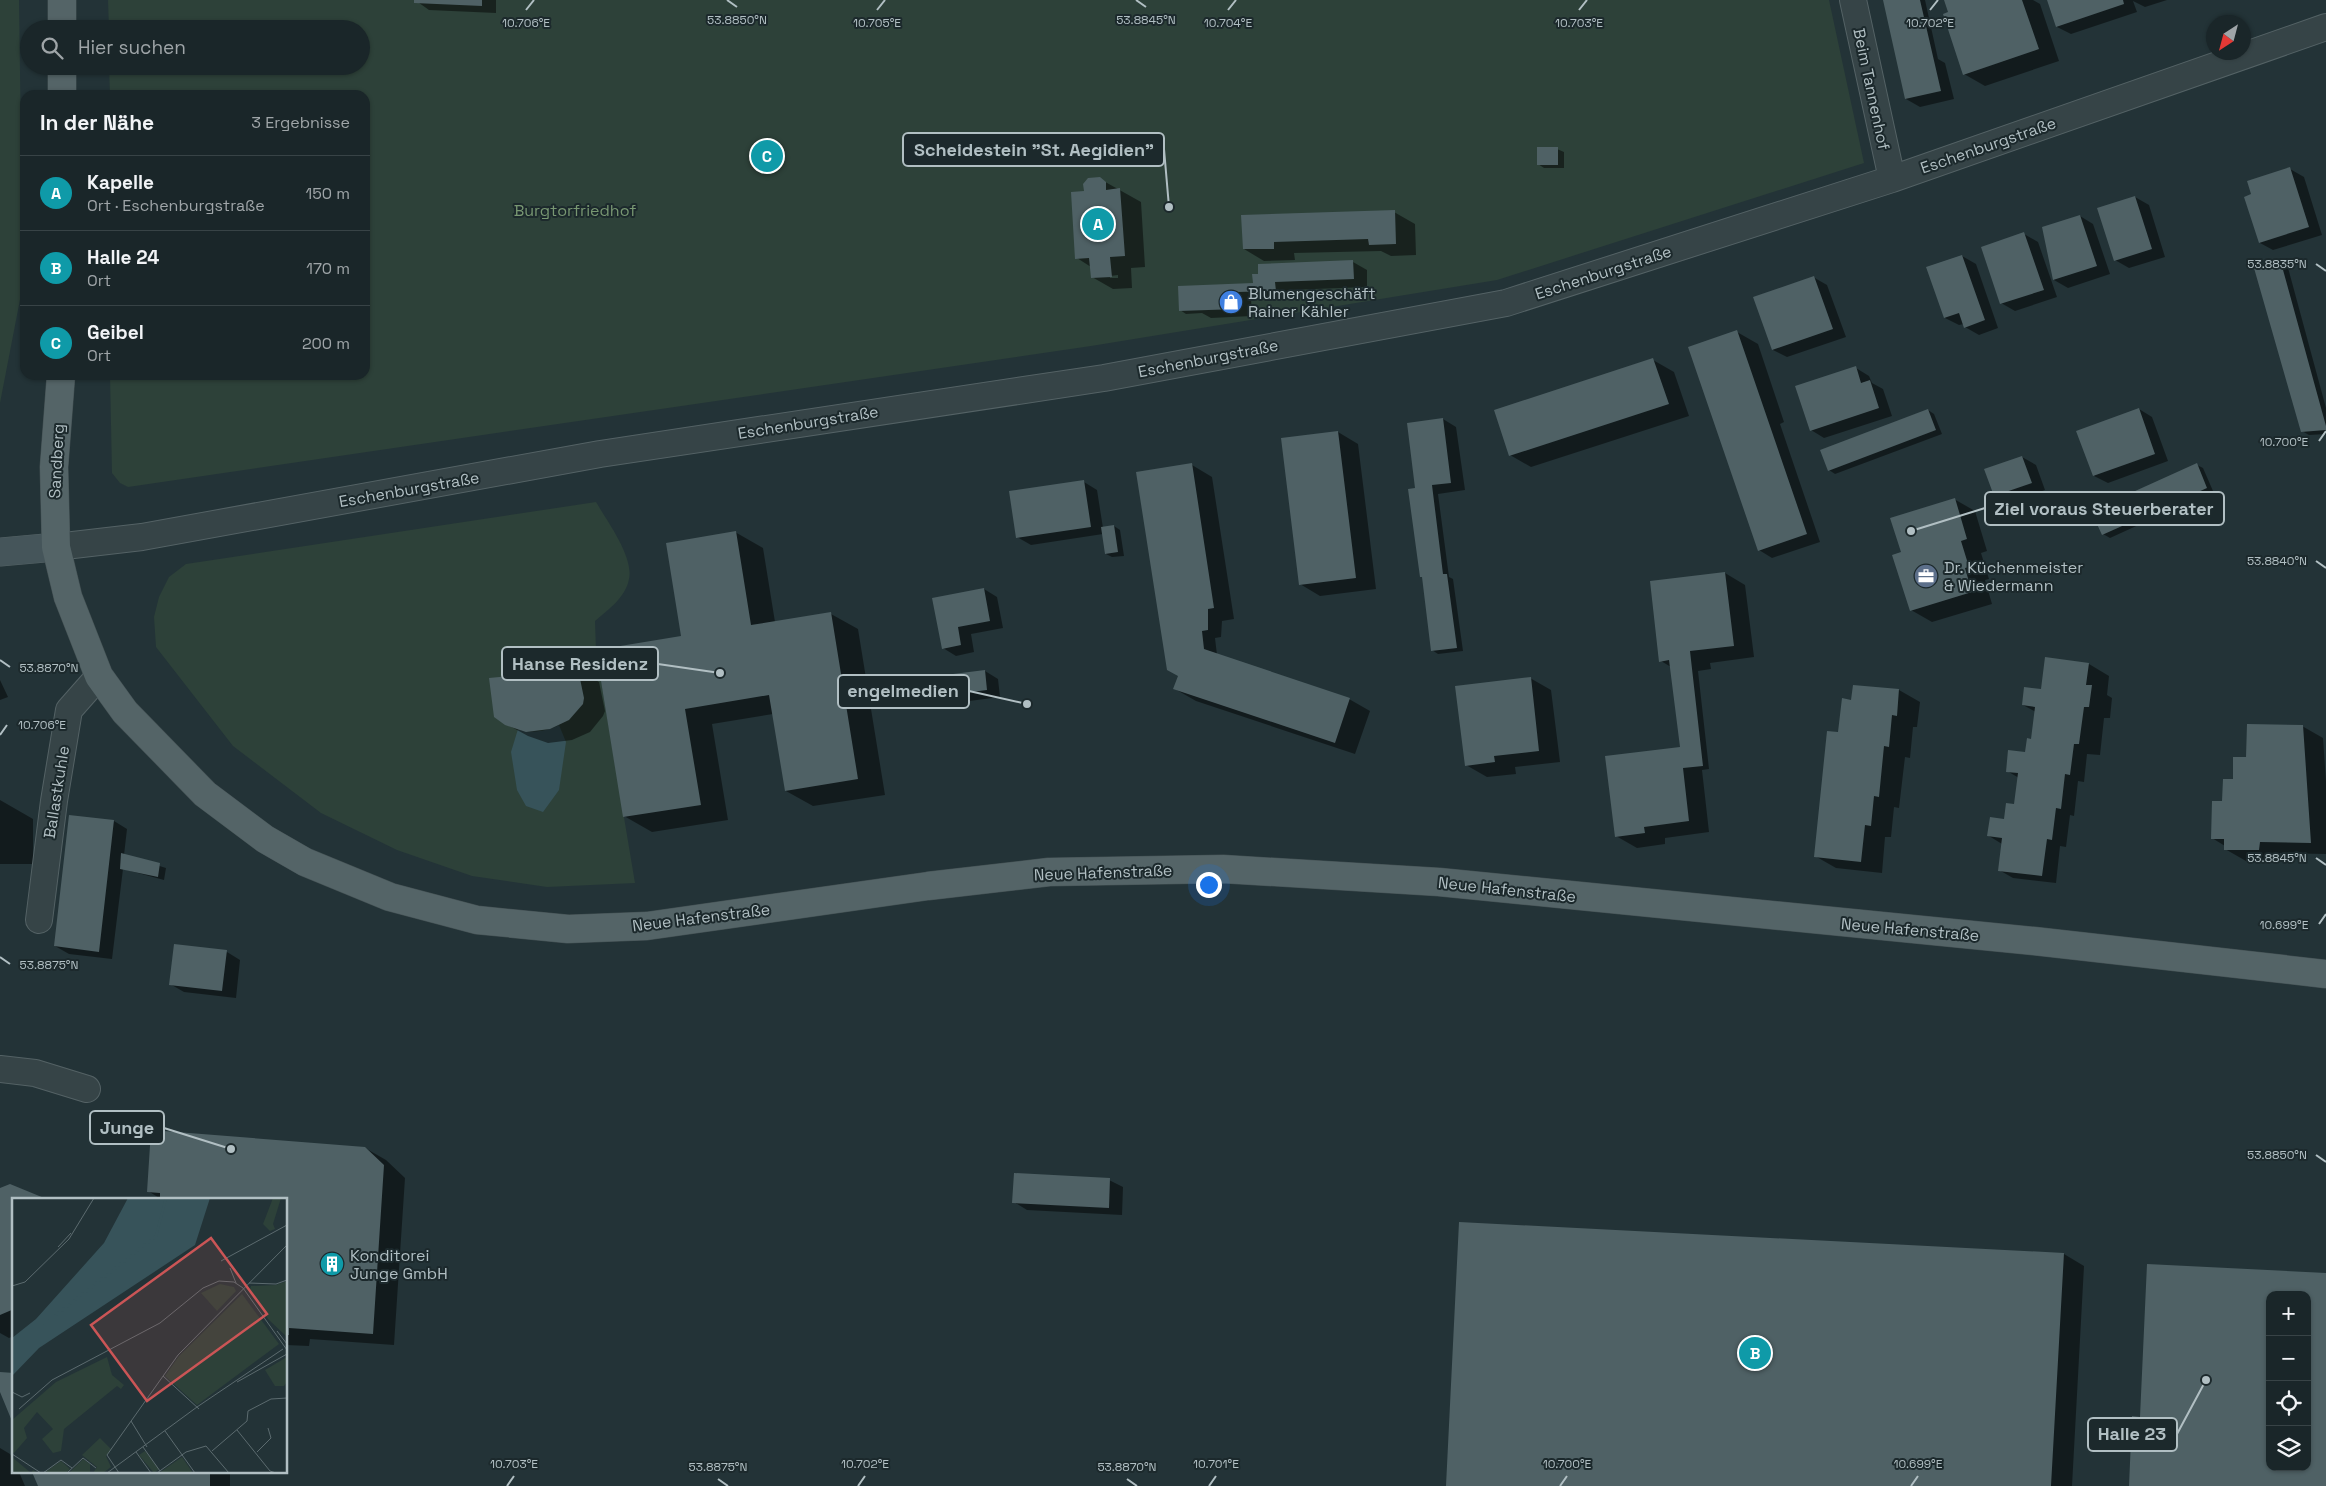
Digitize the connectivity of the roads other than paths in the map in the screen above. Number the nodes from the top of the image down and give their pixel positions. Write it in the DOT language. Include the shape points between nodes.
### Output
graph roads {
  1 [pos="62,0"];
  2 [pos="1853,0"];
  3 [pos="62,20"];
  4 [pos="2326,27"];
  5 [pos="62,75"];
  6 [pos="62,90"];
  7 [pos="1892,179"];
  8 [pos="61,380"];
  9 [pos="56,547"];
  10 [pos="0,552"];
  11 [pos="99,676"];
  12 [pos="39,920"];
  13 [pos="2326,974"];
  14 [pos="0,1069"];
  15 [pos="87,1089"];
  1 -- 3 [label="main road"];
  2 -- 7 [label="street, Beim Tannenhof"];
  4 -- 7 [label="street, Eschenburgstraße"];
  5 -- 6 [label="main road"];
  7 -- 9 [label="street, Eschenburgstraße" via="1506,303 1104,378 600,454 171,532"];
  8 -- 9 [label="main road, Sandberg" via="54,467"];
  9 -- 10 [label="street"];
  9 -- 11 [label="main road, Neue Hafenstraße" via="68,597"];
  11 -- 12 [label="street, Ballastkuhle" via="69,710"];
  11 -- 13 [label="main road, Neue Hafenstraße" via="125,712 205,794 266,839 305,862 390,897 477,920 568,929 647,926 1049,872 1223,869 1439,882 2044,942"];
  14 -- 15 [label="street" via="35,1073"];
}
